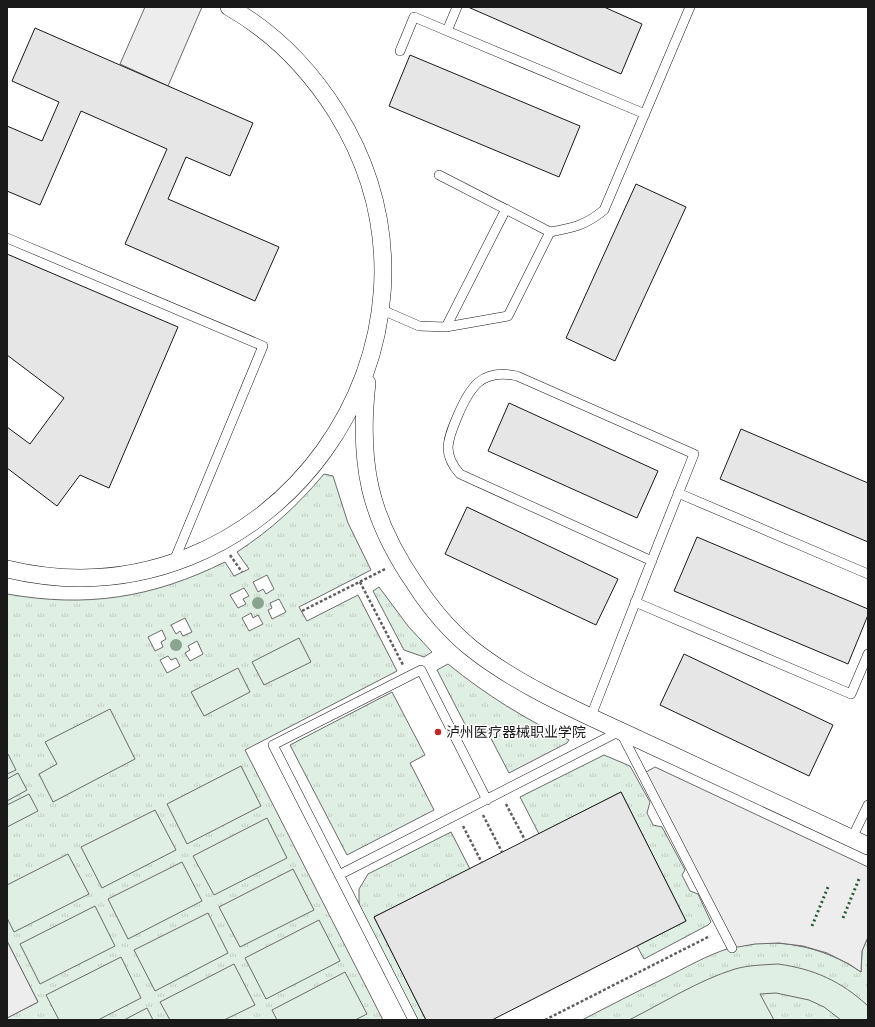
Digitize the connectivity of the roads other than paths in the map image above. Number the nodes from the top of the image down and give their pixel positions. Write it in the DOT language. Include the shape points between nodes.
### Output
graph roads {
  1 [pos="229,7"];
  2 [pos="457,7"];
  3 [pos="690,7"];
  4 [pos="447,31"];
  5 [pos="400,51"];
  6 [pos="645,114"];
  7 [pos="439,175"];
  8 [pos="506,210"];
  9 [pos="550,232"];
  10 [pos="7,238"];
  11 [pos="380,309"];
  12 [pos="446,327"];
  13 [pos="375,340"];
  14 [pos="678,493"];
  15 [pos="652,561"];
  16 [pos="173,563"];
  17 [pos="7,569"];
  18 [pos="868,574"];
  19 [pos="635,602"];
  20 [pos="868,654"];
  21 [pos="591,716"];
  22 [pos="620,731"];
  23 [pos="487,800"];
  24 [pos="868,805"];
  25 [pos="852,838"];
  26 [pos="868,846"];
  27 [pos="339,875"];
  28 [pos="732,948"];
  29 [pos="413,1020"];
  1 -- 11 [label="street" via="265,31 288,52 324,93 345,126 359,155 377,215 382,278"];
  2 -- 4 [label="lane"];
  3 -- 6 [label="lane"];
  4 -- 5 [label="lane" via="414,17"];
  4 -- 6 [label="lane"];
  6 -- 9 [label="lane" via="604,210 590,222 572,229"];
  7 -- 8 [label="lane"];
  8 -- 9 [label="lane"];
  8 -- 12 [label="lane"];
  9 -- 12 [label="lane" via="508,316"];
  10 -- 16 [label="lane" via="263,346"];
  11 -- 12 [label="lane" via="420,326"];
  11 -- 13 [label="street"];
  13 -- 16 [label="street" via="355,399 340,427 304,478 257,519 204,551"];
  13 -- 21 [label="street" via="365,402 367,470 374,505 384,533 400,562 424,598 470,647 531,687"];
  14 -- 15 [label="lane"];
  14 -- 15 [label="lane" via="694,454 517,376 492,375 477,382 467,395 451,432 448,441 449,458 460,474"];
  14 -- 18 [label="lane"];
  15 -- 19 [label="lane"];
  16 -- 17 [label="street" via="115,576 84,578 53,577"];
  19 -- 20 [label="lane" via="851,694"];
  19 -- 21 [label="lane"];
  21 -- 22 [label="street"];
  22 -- 23 [label="lane"];
  22 -- 25 [label="street"];
  22 -- 28 [label="lane"];
  23 -- 27 [label="lane"];
  23 -- 27 [label="lane" via="421,670 409,676 273,745"];
  24 -- 25 [label="lane"];
  25 -- 26 [label="street"];
  27 -- 29 [label="lane"];
}
